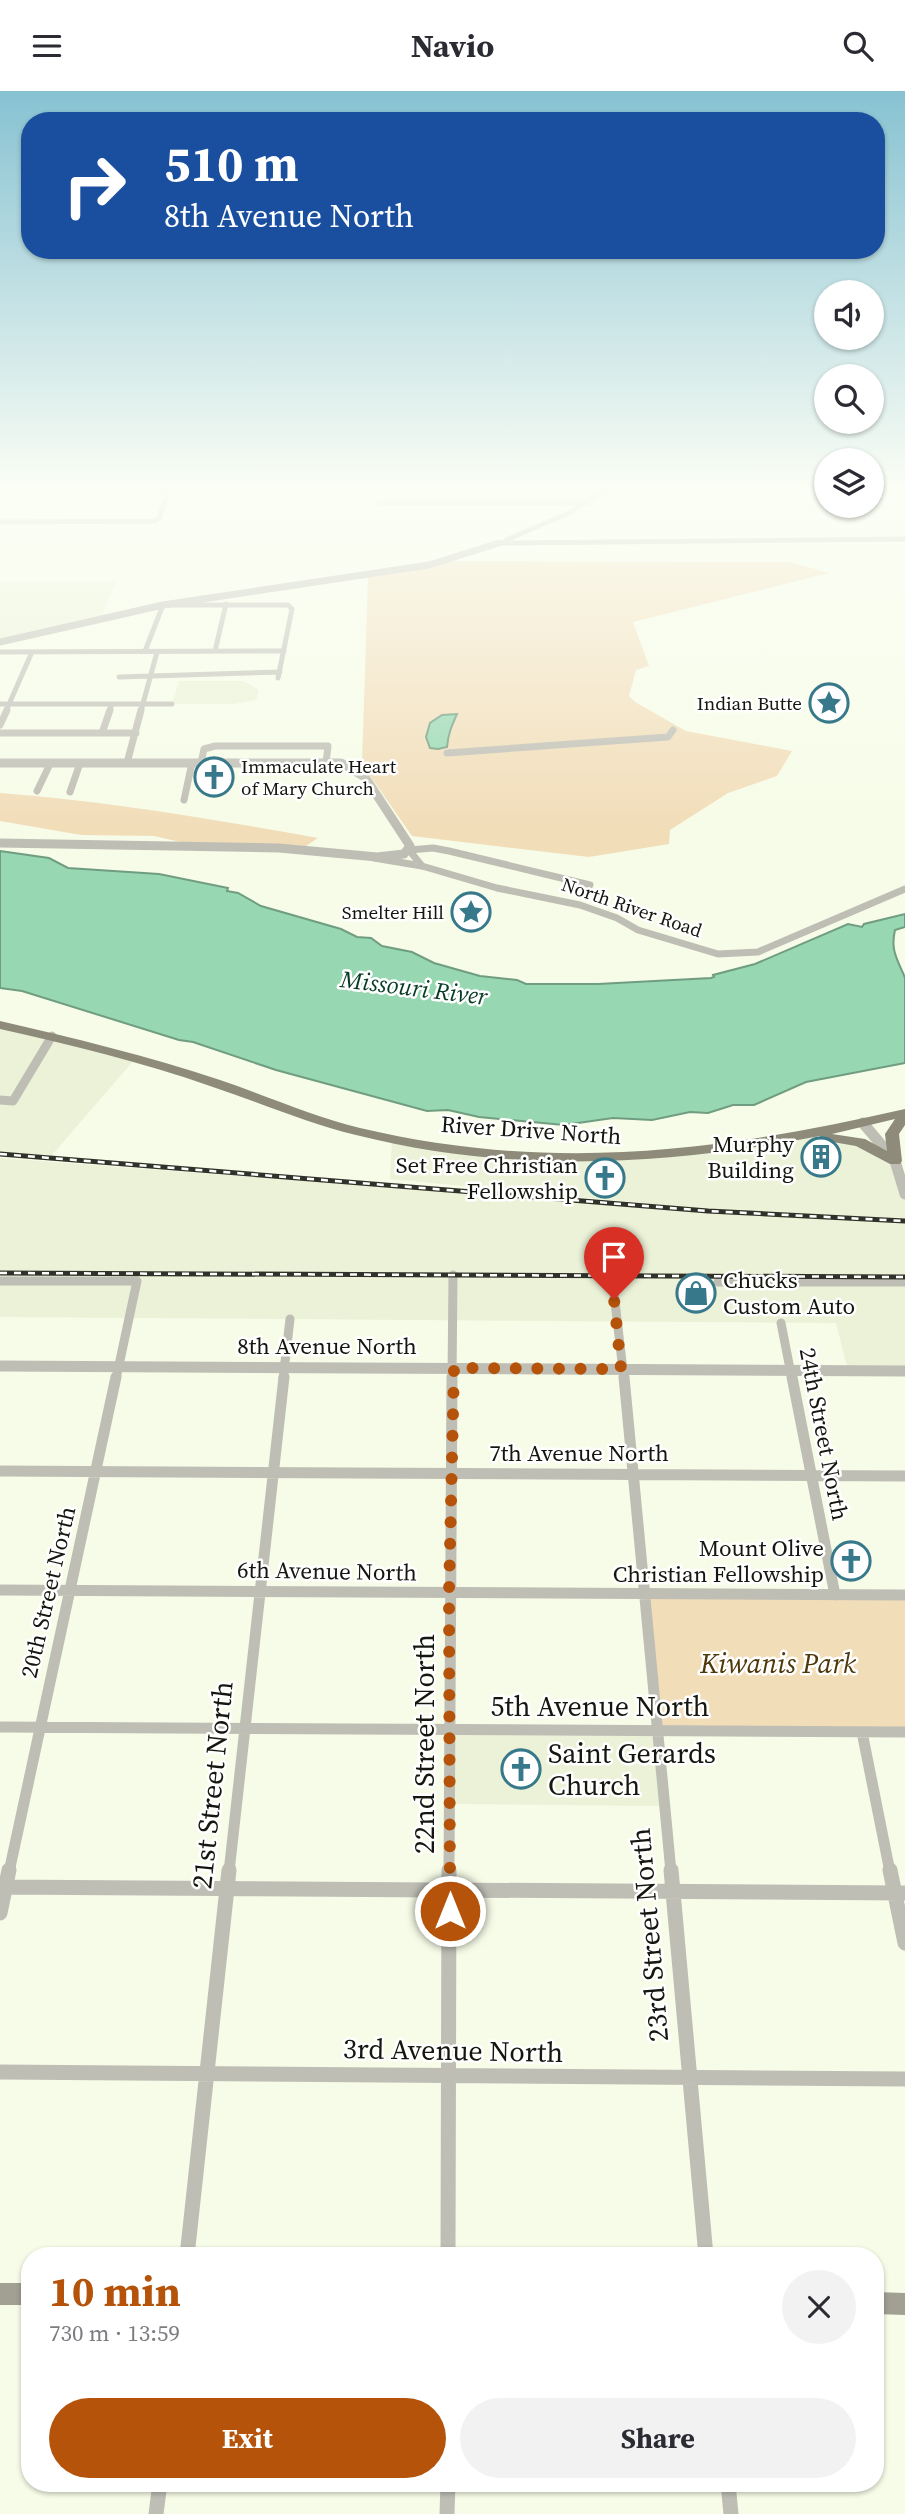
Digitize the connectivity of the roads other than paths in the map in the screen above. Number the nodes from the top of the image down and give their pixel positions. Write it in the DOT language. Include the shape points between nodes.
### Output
graph roads {
  1 [pos="190,601"];
  2 [pos="226,604"];
  3 [pos="163,605"];
  4 [pos="0,642"];
  5 [pos="215,651"];
  6 [pos="284,651"];
  7 [pos="0,652"];
  8 [pos="32,652"];
  9 [pos="145,652"];
  10 [pos="157,652"];
  11 [pos="119,677"];
  12 [pos="150,677"];
  13 [pos="0,704"];
  14 [pos="9,704"];
  15 [pos="112,704"];
  16 [pos="143,705"];
  17 [pos="172,705"];
  18 [pos="0,725"];
  19 [pos="673,730"];
  20 [pos="0,733"];
  21 [pos="102,733"];
  22 [pos="136,733"];
  23 [pos="447,753"];
  24 [pos="127,763"];
  25 [pos="196,763"];
  26 [pos="326,763"];
  27 [pos="0,764"];
  28 [pos="50,764"];
  29 [pos="80,764"];
  30 [pos="37,791"];
  31 [pos="70,792"];
  32 [pos="184,800"];
  33 [pos="0,843"];
  34 [pos="407,852"];
  35 [pos="361,856"];
  36 [pos="422,866"];
  37 [pos="590,885"];
  38 [pos="905,889"];
  39 [pos="0,1025"];
  40 [pos="52,1037"];
  41 [pos="0,1100"];
  42 [pos="905,1114"];
  43 [pos="863,1123"];
  44 [pos="799,1137"];
  45 [pos="895,1161"];
  46 [pos="905,1194"];
  47 [pos="453,1275"];
  48 [pos="612,1276"];
  49 [pos="0,1281"];
  50 [pos="718,1282"];
  51 [pos="905,1282"];
  52 [pos="290,1319"];
  53 [pos="781,1323"];
  54 [pos="0,1366"];
  55 [pos="117,1367"];
  56 [pos="284,1367"];
  57 [pos="454,1368"];
  58 [pos="621,1369"];
  59 [pos="790,1370"];
  60 [pos="905,1371"];
  61 [pos="0,1471"];
  62 [pos="96,1472"];
  63 [pos="273,1473"];
  64 [pos="453,1473"];
  65 [pos="635,1474"];
  66 [pos="811,1475"];
  67 [pos="905,1476"];
  68 [pos="0,1590"];
  69 [pos="70,1591"];
  70 [pos="261,1591"];
  71 [pos="449,1593"];
  72 [pos="646,1594"];
  73 [pos="835,1595"];
  74 [pos="905,1595"];
  75 [pos="0,1727"];
  76 [pos="39,1727"];
  77 [pos="244,1728"];
  78 [pos="451,1730"];
  79 [pos="657,1731"];
  80 [pos="862,1732"];
  81 [pos="905,1732"];
  82 [pos="3,1887"];
  83 [pos="227,1888"];
  84 [pos="450,1889"];
  85 [pos="672,1891"];
  86 [pos="900,1893"];
  87 [pos="0,1913"];
  88 [pos="905,1943"];
  89 [pos="0,2072"];
  90 [pos="207,2074"];
  91 [pos="449,2076"];
  92 [pos="689,2079"];
  93 [pos="905,2079"];
  94 [pos="188,2247"];
  95 [pos="449,2247"];
  96 [pos="705,2247"];
  97 [pos="0,2294"];
  98 [pos="21,2294"];
  99 [pos="884,2303"];
  100 [pos="905,2304"];
  101 [pos="159,2492"];
  102 [pos="447,2492"];
  103 [pos="729,2492"];
  104 [pos="156,2514"];
  105 [pos="447,2514"];
  106 [pos="731,2514"];
  1 -- 3 [label="street"];
  2 -- 3 [label="street"];
  2 -- 5 [label="street"];
  2 -- 6 [label="street" via="288,605 292,609"];
  3 -- 4 [label="street"];
  3 -- 9 [label="street"];
  5 -- 6 [label="street"];
  5 -- 10 [label="street"];
  6 -- 12 [label="street" via="279,675 217,672"];
  7 -- 8 [label="street"];
  8 -- 9 [label="street"];
  8 -- 14 [label="street"];
  9 -- 10 [label="street"];
  10 -- 12 [label="street"];
  11 -- 12 [label="street"];
  12 -- 16 [label="street"];
  13 -- 14 [label="street"];
  14 -- 15 [label="street"];
  14 -- 18 [label="street"];
  15 -- 16 [label="street"];
  15 -- 21 [label="street"];
  16 -- 17 [label="street"];
  16 -- 22 [label="street"];
  19 -- 23 [label="street" via="668,737"];
  20 -- 21 [label="street"];
  21 -- 22 [label="street"];
  22 -- 24 [label="street"];
  24 -- 25 [label="street"];
  24 -- 29 [label="street"];
  25 -- 26 [label="street"];
  25 -- 26 [label="street" via="208,747 328,746"];
  25 -- 32 [label="street"];
  26 -- 34 [label="street" via="341,763 365,777 407,840"];
  27 -- 28 [label="street"];
  28 -- 29 [label="street"];
  28 -- 30 [label="street"];
  29 -- 31 [label="street"];
  33 -- 35 [label="street, North River Road" via="279,848"];
  34 -- 35 [label="street, North River Road"];
  34 -- 36 [label="street"];
  34 -- 37 [label="street" via="433,848"];
  35 -- 36 [label="street, North River Road"];
  36 -- 38 [label="street, North River Road" via="580,905 638,930 731,955 758,952"];
  39 -- 40 [label="main road, River Drive North"];
  40 -- 41 [label="street" via="13,1101"];
  40 -- 44 [label="main road, River Drive North" via="193,1077 326,1123 438,1148 548,1159 624,1159 726,1150"];
  42 -- 43 [label="main road, River Drive North"];
  42 -- 45 [label="main road" via="892,1134"];
  43 -- 44 [label="main road, River Drive North"];
  43 -- 45 [label="street"];
  44 -- 45 [label="main road" via="846,1139"];
  45 -- 46 [label="street"];
  47 -- 57 [label="street, 22nd Street North"];
  48 -- 58 [label="street, 23rd Street North"];
  49 -- 55 [label="street, 20th Street North" via="136,1281"];
  50 -- 51 [label="street"];
  52 -- 56 [label="street, 21st Street North"];
  53 -- 59 [label="street, 24th Street North"];
  54 -- 55 [label="street, 8th Avenue North"];
  55 -- 56 [label="street, 8th Avenue North"];
  55 -- 62 [label="street, 20th Street North"];
  56 -- 57 [label="street, 8th Avenue North"];
  56 -- 63 [label="street, 21st Street North"];
  57 -- 58 [label="street, 8th Avenue North"];
  57 -- 64 [label="street, 22nd Street North"];
  58 -- 59 [label="street, 8th Avenue North"];
  58 -- 65 [label="street, 23rd Street North"];
  59 -- 60 [label="street, 8th Avenue North"];
  59 -- 66 [label="street, 24th Street North"];
  61 -- 62 [label="street, 7th Avenue North"];
  62 -- 63 [label="street, 7th Avenue North"];
  62 -- 69 [label="street, 20th Street North"];
  63 -- 64 [label="street, 7th Avenue North"];
  63 -- 70 [label="street, 21st Street North"];
  64 -- 65 [label="street, 7th Avenue North"];
  64 -- 71 [label="street, 22nd Street North"];
  65 -- 66 [label="street, 7th Avenue North"];
  65 -- 72 [label="street, 23rd Street North"];
  66 -- 67 [label="street, 7th Avenue North"];
  66 -- 73 [label="street, 24th Street North"];
  68 -- 69 [label="street, 6th Avenue North"];
  69 -- 70 [label="street, 6th Avenue North"];
  69 -- 76 [label="street, 20th Street North"];
  70 -- 71 [label="street, 6th Avenue North"];
  70 -- 77 [label="street, 21st Street North"];
  71 -- 72 [label="street, 6th Avenue North"];
  71 -- 78 [label="street, 22nd Street North"];
  72 -- 73 [label="street, 6th Avenue North"];
  72 -- 79 [label="street, 23rd Street North"];
  73 -- 74 [label="street, 6th Avenue North"];
  75 -- 76 [label="street, 5th Avenue North"];
  76 -- 77 [label="street, 5th Avenue North"];
  76 -- 82 [label="street, 20th Street North"];
  77 -- 78 [label="street, 5th Avenue North"];
  77 -- 83 [label="street, 21st Street North"];
  78 -- 79 [label="street, 5th Avenue North"];
  78 -- 84 [label="street, 22nd Street North"];
  79 -- 80 [label="street, 5th Avenue North"];
  79 -- 85 [label="street, 23rd Street North"];
  80 -- 81 [label="street, 5th Avenue North"];
  80 -- 86 [label="street"];
  82 -- 83 [label="street"];
  82 -- 87 [label="street, 20th Street North"];
  83 -- 84 [label="street"];
  83 -- 90 [label="street, 21st Street North"];
  84 -- 85 [label="street"];
  84 -- 91 [label="street, 22nd Street North"];
  85 -- 86 [label="street"];
  85 -- 92 [label="street, 23rd Street North"];
  86 -- 88 [label="street"];
  89 -- 90 [label="street, 3rd Avenue North"];
  90 -- 91 [label="street, 3rd Avenue North"];
  90 -- 94 [label="street, 21st Street North"];
  91 -- 92 [label="street, 3rd Avenue North"];
  91 -- 95 [label="street, 22nd Street North"];
  92 -- 93 [label="street, 3rd Avenue North"];
  92 -- 96 [label="street, 23rd Street North"];
  97 -- 98 [label="main road"];
  99 -- 100 [label="main road"];
  101 -- 104 [label="street"];
  102 -- 105 [label="street"];
  103 -- 106 [label="street"];
}
